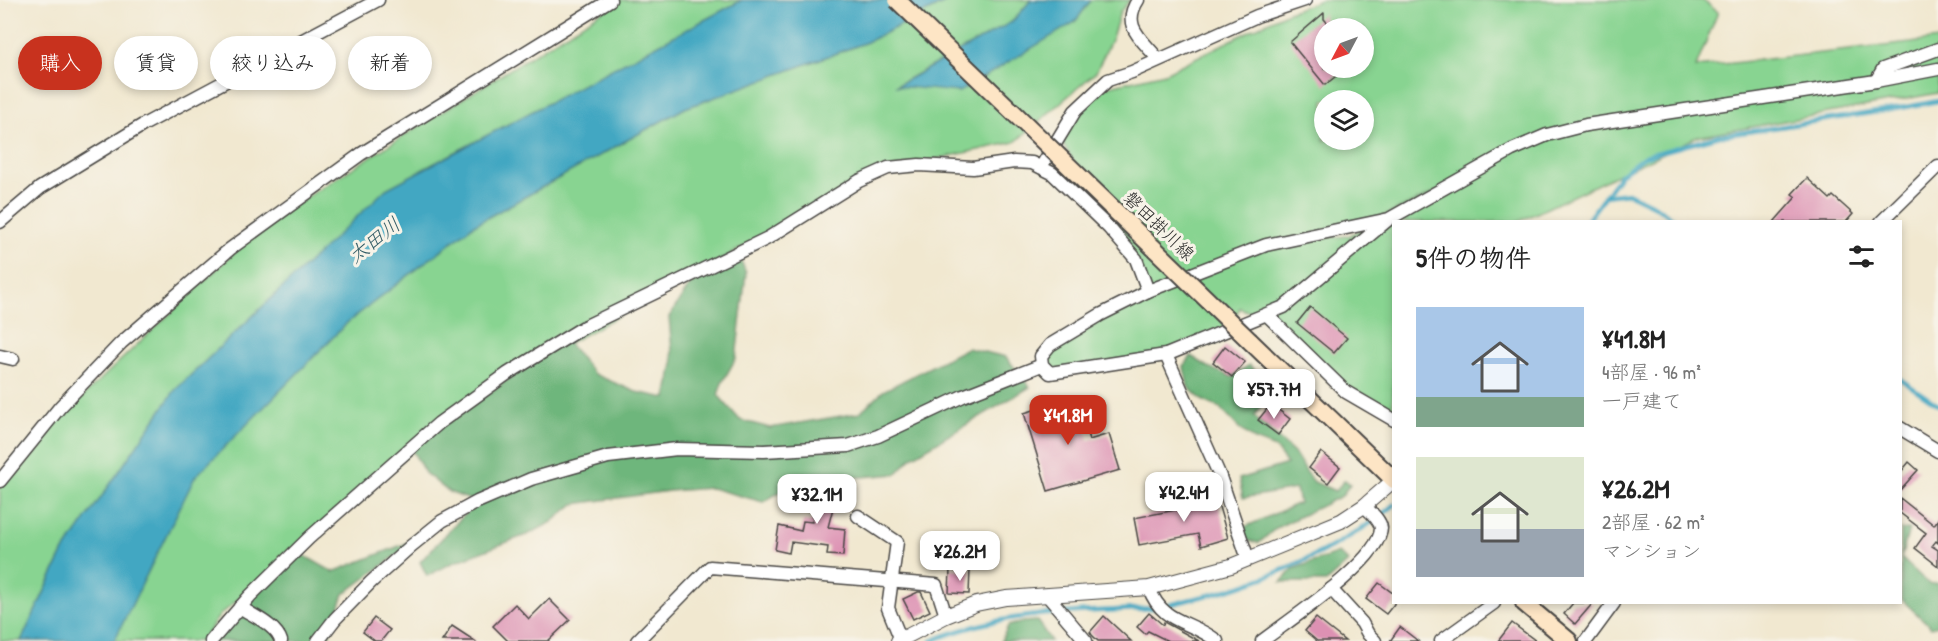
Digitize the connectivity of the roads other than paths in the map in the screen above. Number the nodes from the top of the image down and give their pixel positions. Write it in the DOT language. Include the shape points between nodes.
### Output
graph roads {
  1 [pos="378,0"];
  2 [pos="610,0"];
  3 [pos="897,0"];
  4 [pos="1138,0"];
  5 [pos="1305,0"];
  6 [pos="1938,49"];
  7 [pos="1158,58"];
  8 [pos="1938,69"];
  9 [pos="1876,81"];
  10 [pos="1938,166"];
  11 [pos="1041,167"];
  12 [pos="1389,219"];
  13 [pos="1883,220"];
  14 [pos="0,222"];
  15 [pos="1148,291"];
  16 [pos="1267,315"];
  17 [pos="1166,355"];
  18 [pos="0,356"];
  19 [pos="13,359"];
  20 [pos="1042,365"];
  21 [pos="1392,419"];
  22 [pos="1902,429"];
  23 [pos="1938,451"];
  24 [pos="1392,478"];
  25 [pos="0,481"];
  26 [pos="1392,482"];
  27 [pos="1364,506"];
  28 [pos="858,516"];
  29 [pos="1248,559"];
  30 [pos="892,581"];
  31 [pos="1149,588"];
  32 [pos="1331,589"];
  33 [pos="1047,595"];
  34 [pos="1493,604"];
  35 [pos="1525,604"];
  36 [pos="1613,604"];
  37 [pos="240,607"];
  38 [pos="946,616"];
  39 [pos="900,640"];
  40 [pos="211,641"];
  41 [pos="281,641"];
  42 [pos="318,641"];
  43 [pos="637,641"];
  44 [pos="1086,641"];
  45 [pos="1217,641"];
  46 [pos="1262,641"];
  47 [pos="1375,641"];
  48 [pos="1441,641"];
  49 [pos="1569,641"];
  50 [pos="1586,641"];
  1 -- 14 [label="street" via="143,125 40,188"];
  2 -- 25 [label="street" via="361,154 230,249 122,343 60,407"];
  3 -- 24 [label="main road, 磐田掛川線, bridge"];
  4 -- 7 [label="street" via="1130,11 1132,27"];
  5 -- 7 [label="street"];
  6 -- 9 [label="street" via="1882,69"];
  7 -- 11 [label="street" via="1108,80 1097,89 1075,111"];
  8 -- 9 [label="street"];
  9 -- 12 [label="street" via="1586,125 1547,135 1512,150"];
  10 -- 13 [label="street"];
  11 -- 15 [label="street" via="1109,228 1136,259"];
  11 -- 37 [label="street" via="1014,162 973,168 888,168 859,181 768,238 584,327 507,374 440,423 309,538"];
  12 -- 15 [label="street" via="1266,245"];
  12 -- 16 [label="street" via="1284,307"];
  15 -- 20 [label="street" via="1050,345 1041,356"];
  16 -- 17 [label="street"];
  16 -- 21 [label="street" via="1346,392"];
  17 -- 20 [label="street" via="1050,373"];
  17 -- 29 [label="street" via="1219,474"];
  18 -- 19 [label="street"];
  20 -- 42 [label="street" via="848,446 764,451 677,449 608,457 531,479 442,521 371,582"];
  22 -- 23 [label="street"];
  26 -- 27 [label="street"];
  27 -- 29 [label="street" via="1341,521"];
  27 -- 32 [label="street" via="1381,528 1376,544 1359,566"];
  28 -- 30 [label="street" via="897,542"];
  29 -- 31 [label="street"];
  30 -- 38 [label="street" via="936,585"];
  30 -- 39 [label="street" via="888,608"];
  30 -- 43 [label="street" via="710,567"];
  31 -- 33 [label="street"];
  31 -- 45 [label="street" via="1162,612"];
  32 -- 46 [label="street"];
  32 -- 47 [label="street"];
  33 -- 38 [label="street" via="976,604"];
  33 -- 44 [label="street"];
  34 -- 48 [label="street"];
  35 -- 49 [label="main road"];
  36 -- 50 [label="street"];
  37 -- 40 [label="street"];
  37 -- 41 [label="street" via="270,627"];
  38 -- 39 [label="street"];
}
